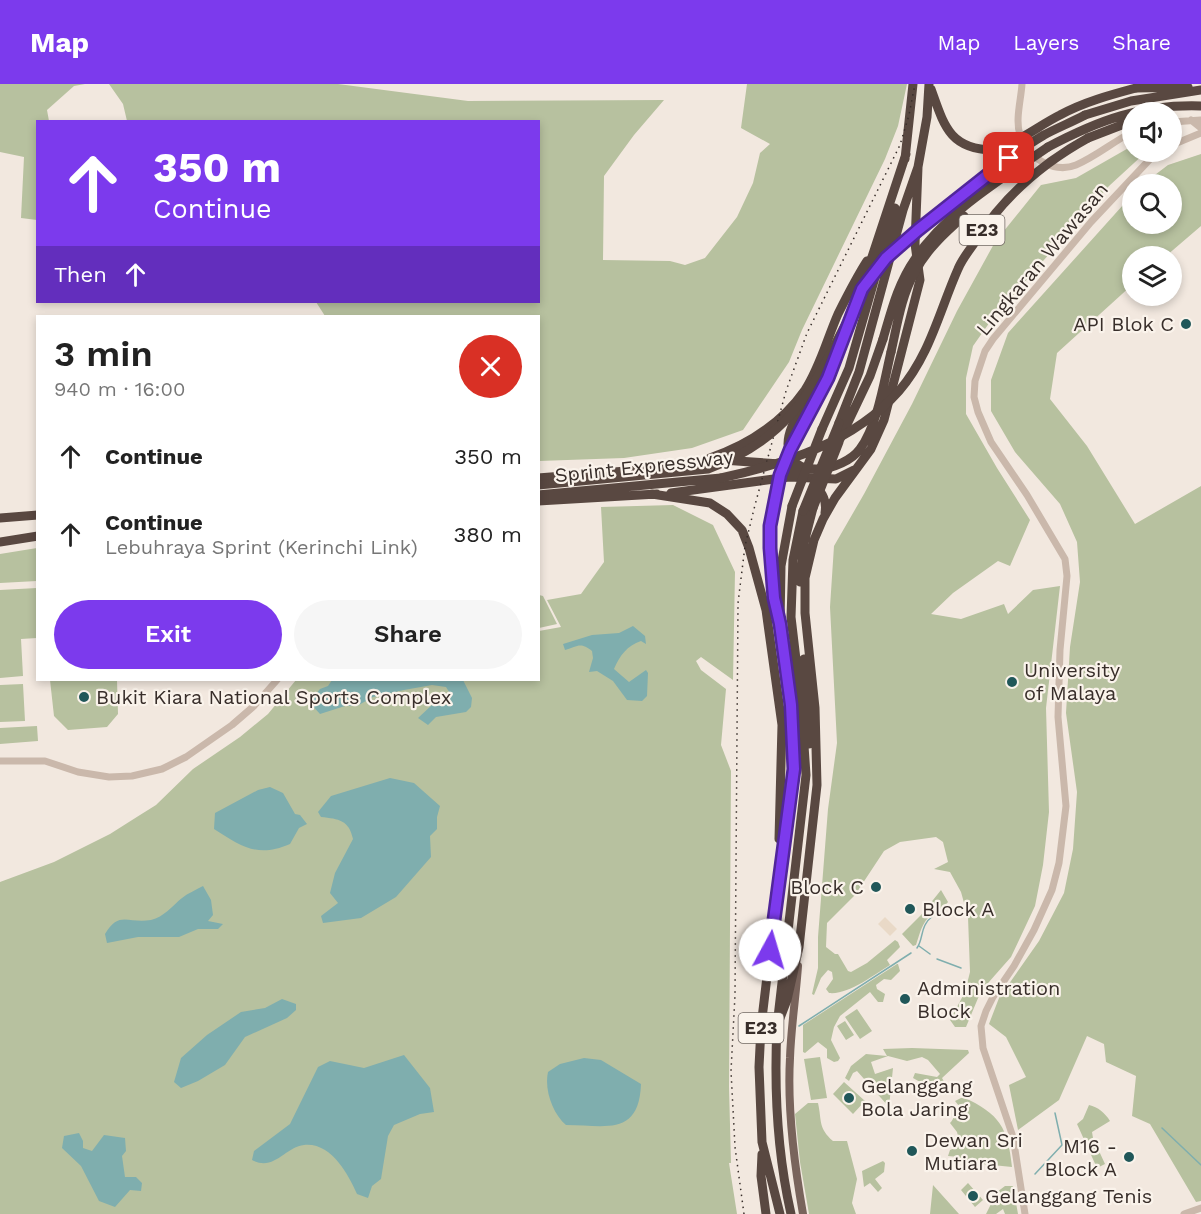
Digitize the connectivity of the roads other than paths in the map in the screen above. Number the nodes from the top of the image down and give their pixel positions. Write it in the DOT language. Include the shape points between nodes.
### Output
graph roads {
  1 [pos="913,84"];
  2 [pos="929,84"];
  3 [pos="1022,84"];
  4 [pos="1201,89"];
  5 [pos="1201,106"];
  6 [pos="1182,109"];
  7 [pos="1191,120"];
  8 [pos="1201,120"];
  9 [pos="1182,121"];
  10 [pos="1122,125"];
  11 [pos="1201,128"];
  12 [pos="1201,133"];
  13 [pos="1122,138"];
  14 [pos="1182,141"];
  15 [pos="906,154"];
  16 [pos="1147,162"];
  17 [pos="918,168"];
  18 [pos="1014,171"];
  19 [pos="876,246"];
  20 [pos="862,289"];
  21 [pos="871,449"];
  22 [pos="723,460"];
  23 [pos="695,463"];
  24 [pos="540,478"];
  25 [pos="810,478"];
  26 [pos="540,485"];
  27 [pos="722,487"];
  28 [pos="652,494"];
  29 [pos="540,495"];
  30 [pos="540,501"];
  31 [pos="34,515"];
  32 [pos="0,516"];
  33 [pos="824,519"];
  34 [pos="36,535"];
  35 [pos="36,535"];
  36 [pos="0,536"];
  37 [pos="0,542"];
  38 [pos="780,624"];
  39 [pos="276,681"];
  40 [pos="807,686"];
  41 [pos="815,720"];
  42 [pos="0,761"];
  43 [pos="806,775"];
  44 [pos="778,884"];
  45 [pos="799,947"];
  46 [pos="777,1026"];
  47 [pos="762,1142"];
  48 [pos="1201,1208"];
  49 [pos="766,1214"];
  50 [pos="780,1214"];
  51 [pos="791,1214"];
  52 [pos="803,1214"];
  53 [pos="1025,1214"];
  54 [pos="1184,1214"];
  1 -- 15 [label="highway, E23"];
  2 -- 4 [label="highway, bridge" via="949,133 976,150 1011,144 1081,105 1136,88"];
  2 -- 17 [label="highway, E23"];
  3 -- 13 [label="street" via="1020,135 1031,152 1050,166 1076,165"];
  4 -- 20 [label="highway, E23, bridge" via="1131,101 1085,115 1045,135 918,230 886,258"];
  5 -- 6 [label="highway"];
  5 -- 18 [label="highway, bridge" via="1152,107 1123,114 1084,128"];
  7 -- 8 [label="street"];
  7 -- 9 [label="street"];
  7 -- 11 [label="street"];
  10 -- 29 [label="highway, Sprint Expressway / E23, bridge" via="1088,138 1046,164 998,208 958,267 937,328 911,375 897,393 849,432 822,447 756,471 721,478"];
  12 -- 14 [label="street"];
  15 -- 19 [label="highway"];
  15 -- 38 [label="highway, E23, bridge" via="903,178 849,368 792,506 781,566"];
  16 -- 53 [label="street, Lingkaran Wawasan" via="1091,222 993,339 975,381 974,397 983,428 1046,525 1065,560 1067,576 1058,717 1066,806 1059,863 1052,891 1034,930 989,1004 981,1026 983,1048 1013,1137"];
  17 -- 21 [label="highway" via="915,235 920,280 884,420"];
  17 -- 43 [label="highway, E23, bridge" via="859,372 803,511 793,560 791,617"];
  18 -- 19 [label="highway, bridge" via="924,257 908,288 877,408 860,449 838,466 818,469 798,465 790,455 790,431 866,275"];
  18 -- 40 [label="highway, bridge" via="947,223 915,259 900,285 870,376 813,508 804,543 799,600"];
  19 -- 23 [label="highway" via="838,315 808,384 792,405 774,424 745,444"];
  20 -- 26 [label="highway, E23, bridge" via="803,401 786,421 748,450 708,469"];
  20 -- 38 [label="highway, bridge" via="828,378 780,475 770,548"];
  21 -- 25 [label="highway" via="849,474 836,479"];
  21 -- 33 [label="highway"];
  22 -- 23 [label="highway"];
  22 -- 25 [label="highway" via="780,464"];
  22 -- 27 [label="highway" via="732,466 735,476"];
  23 -- 24 [label="highway"];
  25 -- 27 [label="highway" via="756,480"];
  25 -- 33 [label="highway" via="827,505"];
  27 -- 28 [label="highway"];
  28 -- 30 [label="highway"];
  28 -- 44 [label="highway" via="710,503 742,530 748,548 766,610 782,725"];
  31 -- 32 [label="highway"];
  33 -- 41 [label="highway" via="814,540 805,578"];
  34 -- 36 [label="highway"];
  35 -- 37 [label="highway"];
  38 -- 44 [label="highway, E23" via="791,705 794,769"];
  39 -- 42 [label="street" via="232,725 162,769 109,777 45,761"];
  40 -- 41 [label="highway"];
  40 -- 43 [label="highway"];
  41 -- 45 [label="highway" via="817,785"];
  43 -- 46 [label="highway, E23"];
  44 -- 47 [label="highway, E23" via="761,1027"];
  45 -- 46 [label="highway"];
  45 -- 52 [label="main road" via="790,1099"];
  46 -- 51 [label="highway, E23" via="776,1106"];
  47 -- 49 [label="highway"];
  47 -- 50 [label="highway, E23"];
  48 -- 54 [label="street"];
}
